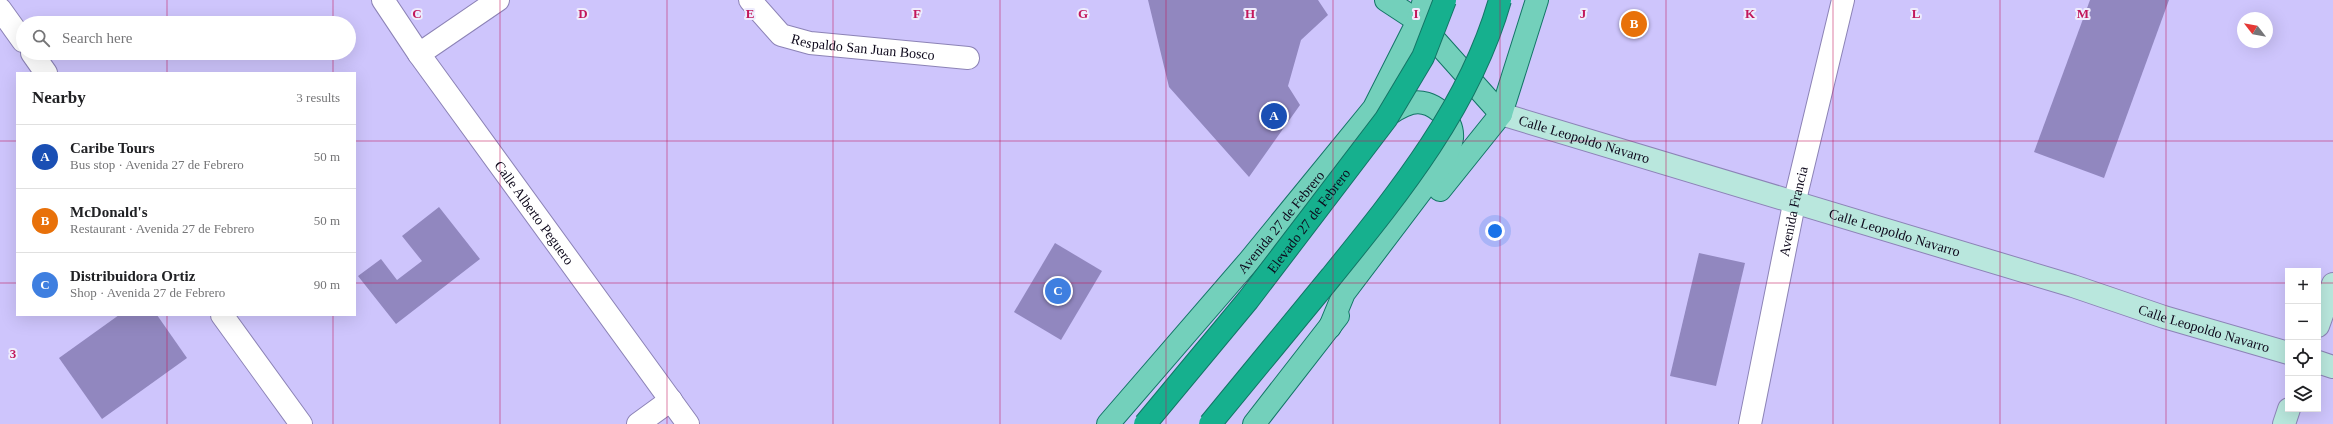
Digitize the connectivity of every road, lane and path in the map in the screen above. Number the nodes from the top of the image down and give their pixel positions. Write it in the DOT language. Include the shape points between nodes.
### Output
graph roads {
  1 [pos="383,0"];
  2 [pos="498,0"];
  3 [pos="750,0"];
  4 [pos="1386,0"];
  5 [pos="1411,0"];
  6 [pos="1424,0"];
  7 [pos="1446,0"];
  8 [pos="1500,0"];
  9 [pos="1537,0"];
  10 [pos="1843,0"];
  11 [pos="0,9"];
  12 [pos="1418,21"];
  13 [pos="16,31"];
  14 [pos="419,54"];
  15 [pos="968,58"];
  16 [pos="37,60"];
  17 [pos="45,72"];
  18 [pos="1501,114"];
  19 [pos="1794,204"];
  20 [pos="1249,261"];
  21 [pos="2333,284"];
  22 [pos="223,316"];
  23 [pos="2321,318"];
  24 [pos="1330,327"];
  25 [pos="2285,352"];
  26 [pos="2321,363"];
  27 [pos="2333,367"];
  28 [pos="671,400"];
  29 [pos="2288,412"];
  30 [pos="301,424"];
  31 [pos="638,424"];
  32 [pos="688,424"];
  33 [pos="1108,424"];
  34 [pos="1145,424"];
  35 [pos="1210,424"];
  36 [pos="1254,424"];
  37 [pos="1750,424"];
  38 [pos="2284,424"];
  1 -- 14 [label="street, Calle Alberto Peguero"];
  2 -- 14 [label="street"];
  3 -- 15 [label="street, Respaldo San Juan Bosco" via="781,35 810,43"];
  4 -- 12 [label="main road"];
  5 -- 12 [label="main road"];
  6 -- 12 [label="main road, Avenida 27 de Febrero"];
  7 -- 34 [label="highway, Elevado 27 de Febrero, bridge" via="1424,57 1386,119 1248,300"];
  8 -- 35 [label="highway, bridge" via="1476,67 1427,151 1376,221"];
  9 -- 18 [label="main road"];
  10 -- 19 [label="street, Avenida Francia"];
  11 -- 13 [label="street"];
  12 -- 18 [label="main road"];
  12 -- 20 [label="main road, Avenida 27 de Febrero" via="1374,108"];
  14 -- 28 [label="street, Calle Alberto Peguero"];
  16 -- 17 [label="street"];
  18 -- 19 [label="street, Calle Leopoldo Navarro"];
  18 -- 24 [label="main road"];
  19 -- 25 [label="street, Calle Leopoldo Navarro"];
  19 -- 37 [label="street, Avenida Francia"];
  20 -- 24 [label="main road" via="1282,240 1382,119 1412,103 1429,104 1440,111 1450,124 1452,137 1444,161 1344,293"];
  20 -- 33 [label="main road, Avenida 27 de Febrero"];
  21 -- 23 [label="street"];
  22 -- 30 [label="street"];
  24 -- 36 [label="main road"];
  26 -- 27 [label="street"];
  28 -- 31 [label="street"];
  28 -- 32 [label="street, Calle Alberto Peguero"];
  29 -- 38 [label="street"];
}
